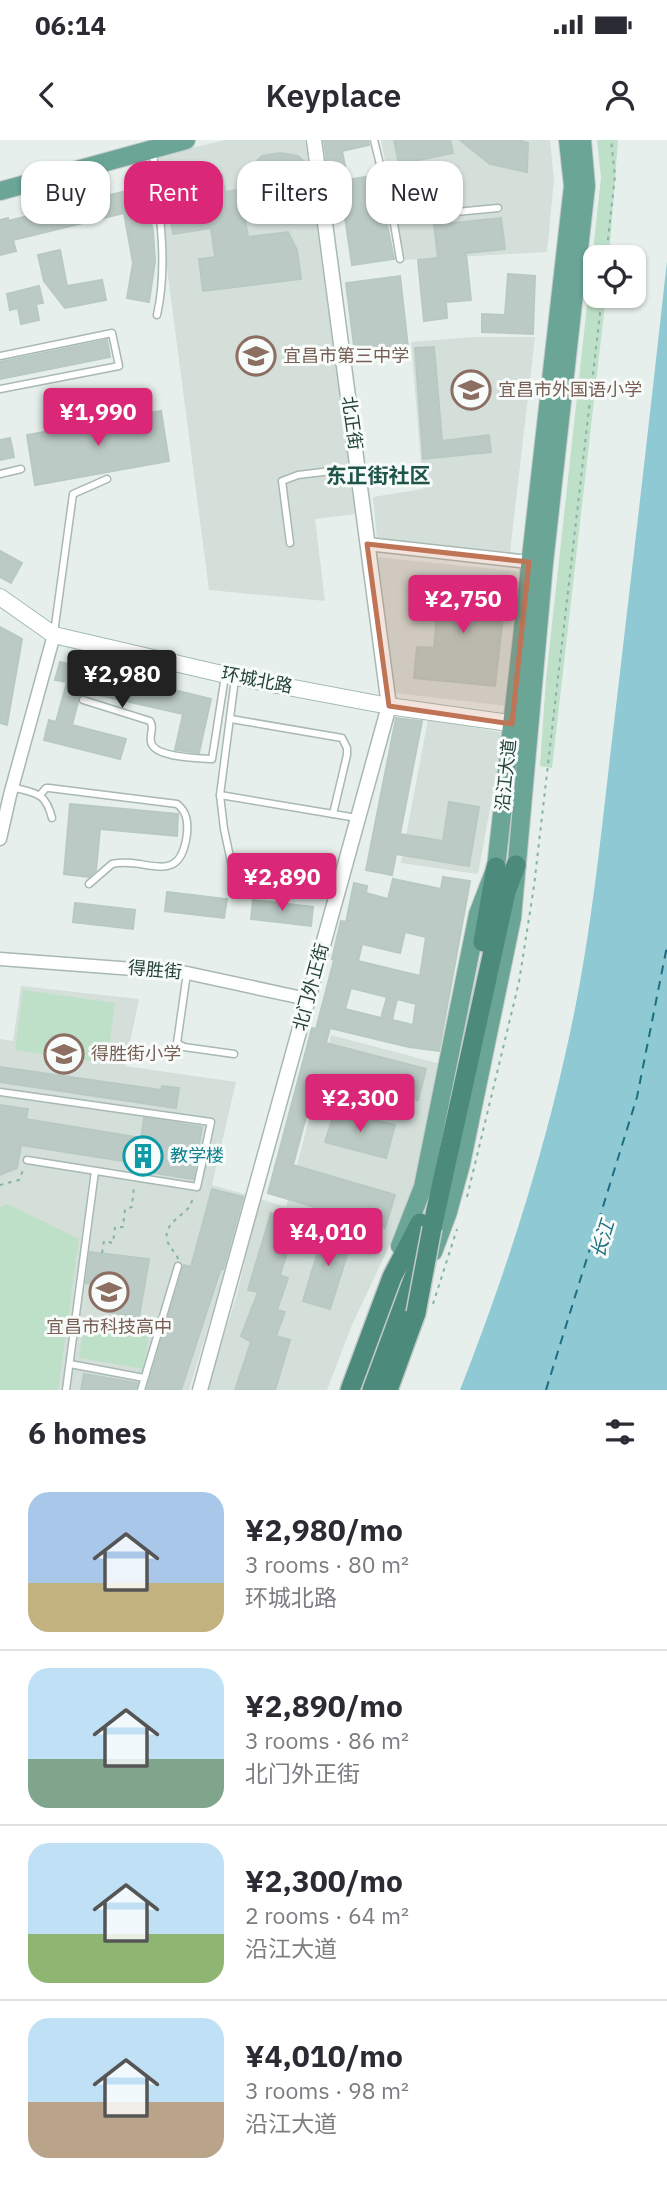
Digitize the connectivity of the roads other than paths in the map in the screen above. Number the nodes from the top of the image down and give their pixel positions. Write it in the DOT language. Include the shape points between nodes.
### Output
graph roads {
  1 [pos="186,140"];
  2 [pos="314,140"];
  3 [pos="373,140"];
  4 [pos="568,140"];
  5 [pos="582,140"];
  6 [pos="150,143"];
  7 [pos="378,161"];
  8 [pos="0,181"];
  9 [pos="0,191"];
  10 [pos="498,208"];
  11 [pos="463,211"];
  12 [pos="394,224"];
  13 [pos="400,259"];
  14 [pos="157,315"];
  15 [pos="0,356"];
  16 [pos="0,389"];
  17 [pos="357,467"];
  18 [pos="20,470"];
  19 [pos="0,474"];
  20 [pos="107,480"];
  21 [pos="290,543"];
  22 [pos="368,544"];
  23 [pos="529,562"];
  24 [pos="0,597"];
  25 [pos="54,635"];
  26 [pos="230,675"];
  27 [pos="83,700"];
  28 [pos="389,706"];
  29 [pos="231,719"];
  30 [pos="520,725"];
  31 [pos="12,788"];
  32 [pos="40,795"];
  33 [pos="220,795"];
  34 [pos="332,814"];
  35 [pos="52,818"];
  36 [pos="358,818"];
  37 [pos="0,839"];
  38 [pos="516,865"];
  39 [pos="496,867"];
  40 [pos="89,884"];
  41 [pos="339,884"];
  42 [pos="0,959"];
  43 [pos="187,973"];
  44 [pos="307,999"];
  45 [pos="234,1054"];
  46 [pos="0,1092"];
  47 [pos="27,1160"];
  48 [pos="95,1171"];
  49 [pos="426,1226"];
  50 [pos="178,1266"];
  51 [pos="70,1364"];
  52 [pos="144,1378"];
  53 [pos="66,1390"];
  54 [pos="141,1390"];
  55 [pos="200,1390"];
  56 [pos="344,1390"];
  57 [pos="351,1390"];
  58 [pos="360,1390"];
  59 [pos="372,1390"];
  60 [pos="382,1390"];
  61 [pos="388,1390"];
  1 -- 6 [label="main road"];
  2 -- 17 [label="street, 北正街"];
  3 -- 7 [label="lane"];
  4 -- 23 [label="main road, 沿江大道" via="573,186"];
  5 -- 30 [label="main road, 沿江大道" via="586,186"];
  6 -- 8 [label="main road"];
  6 -- 9 [label="main road"];
  6 -- 14 [label="lane" via="161,235 162,293"];
  10 -- 11 [label="lane"];
  12 -- 13 [label="lane"];
  15 -- 16 [label="lane" via="112,333 119,366"];
  17 -- 21 [label="lane" via="282,481"];
  17 -- 22 [label="street, 北正街"];
  18 -- 19 [label="lane"];
  20 -- 25 [label="lane" via="73,494"];
  22 -- 23 [label="street"];
  22 -- 28 [label="street, 北正街"];
  23 -- 30 [label="main road, 沿江大道"];
  24 -- 25 [label="main road, 环城北路"];
  25 -- 26 [label="main road, 环城北路"];
  25 -- 31 [label="street"];
  26 -- 27 [label="lane" via="212,759 164,754 151,742 153,725 149,720"];
  26 -- 28 [label="main road, 环城北路"];
  26 -- 29 [label="lane"];
  28 -- 30 [label="main road, 环城北路"];
  28 -- 36 [label="street, 北门外正街"];
  29 -- 33 [label="lane"];
  29 -- 34 [label="lane" via="342,738 347,755"];
  30 -- 38 [label="main road, 沿江大道"];
  30 -- 39 [label="main road, 沿江大道"];
  31 -- 32 [label="lane"];
  31 -- 37 [label="street"];
  32 -- 35 [label="lane"];
  32 -- 40 [label="lane" via="49,788 177,804 184,810 188,823 178,861 166,867 112,864"];
  33 -- 34 [label="lane"];
  33 -- 41 [label="lane" via="233,871"];
  34 -- 36 [label="lane"];
  36 -- 41 [label="street, 北门外正街"];
  38 -- 49 [label="highway"];
  38 -- 60 [label="main road, 沿江大道" via="512,918 461,1164 448,1212"];
  39 -- 49 [label="highway"];
  39 -- 56 [label="main road, 沿江大道" via="478,914 423,1186"];
  41 -- 44 [label="street, 北门外正街"];
  42 -- 43 [label="street, 得胜街"];
  43 -- 44 [label="street, 得胜街"];
  43 -- 45 [label="lane" via="177,1043"];
  44 -- 55 [label="street, 北门外正街"];
  46 -- 48 [label="lane" via="211,1122 197,1188"];
  47 -- 48 [label="lane"];
  48 -- 51 [label="lane"];
  49 -- 57 [label="highway" via="392,1277"];
  49 -- 58 [label="highway"];
  49 -- 59 [label="highway, bridge"];
  49 -- 61 [label="highway, bridge" via="416,1313"];
  50 -- 52 [label="lane"];
  51 -- 52 [label="lane"];
  51 -- 53 [label="lane"];
  52 -- 54 [label="lane"];
}
